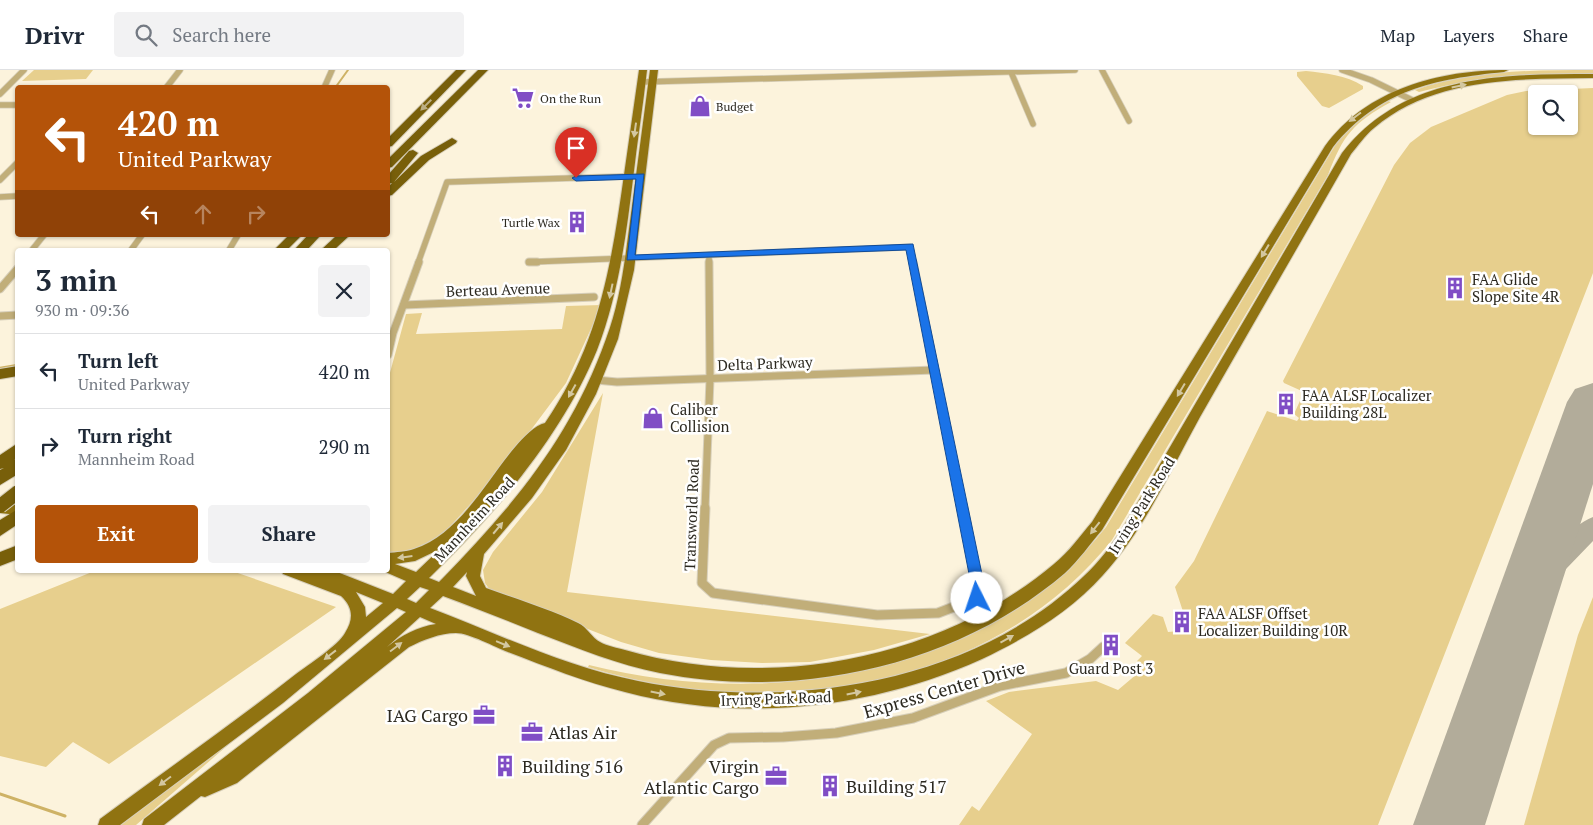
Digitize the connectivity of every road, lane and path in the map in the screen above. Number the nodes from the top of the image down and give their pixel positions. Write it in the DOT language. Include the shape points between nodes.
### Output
graph roads {
  1 [pos="24,70"];
  2 [pos="180,70"];
  3 [pos="332,70"];
  4 [pos="461,70"];
  5 [pos="483,70"];
  6 [pos="643,70"];
  7 [pos="654,70"];
  8 [pos="833,70"];
  9 [pos="1064,70"];
  10 [pos="1075,70"];
  11 [pos="1102,70"];
  12 [pos="1342,70"];
  13 [pos="1504,70"];
  14 [pos="1011,72"];
  15 [pos="1593,76"];
  16 [pos="834,77"];
  17 [pos="642,82"];
  18 [pos="652,82"];
  19 [pos="168,85"];
  20 [pos="325,85"];
  21 [pos="1397,92"];
  22 [pos="0,94"];
  23 [pos="1412,100"];
  24 [pos="15,104"];
  25 [pos="0,105"];
  26 [pos="448,106"];
  27 [pos="1129,121"];
  28 [pos="1033,124"];
  29 [pos="452,141"];
  30 [pos="390,142"];
  31 [pos="390,163"];
  32 [pos="15,165"];
  33 [pos="628,176"];
  34 [pos="641,176"];
  35 [pos="390,179"];
  36 [pos="0,180"];
  37 [pos="390,191"];
  38 [pos="15,196"];
  39 [pos="0,197"];
  40 [pos="42,237"];
  41 [pos="141,237"];
  42 [pos="237,237"];
  43 [pos="281,237"];
  44 [pos="294,237"];
  45 [pos="313,237"];
  46 [pos="335,237"];
  47 [pos="342,237"];
  48 [pos="34,248"];
  49 [pos="132,248"];
  50 [pos="230,248"];
  51 [pos="271,248"];
  52 [pos="282,248"];
  53 [pos="302,248"];
  54 [pos="324,248"];
  55 [pos="329,248"];
  56 [pos="710,255"];
  57 [pos="630,258"];
  58 [pos="616,259"];
  59 [pos="529,262"];
  60 [pos="15,272"];
  61 [pos="0,289"];
  62 [pos="594,298"];
  63 [pos="404,305"];
  64 [pos="15,315"];
  65 [pos="0,316"];
  66 [pos="390,349"];
  67 [pos="934,370"];
  68 [pos="15,372"];
  69 [pos="0,374"];
  70 [pos="710,379"];
  71 [pos="596,380"];
  72 [pos="554,421"];
  73 [pos="15,451"];
  74 [pos="0,463"];
  75 [pos="15,467"];
  76 [pos="0,479"];
  77 [pos="0,499"];
  78 [pos="15,500"];
  79 [pos="15,501"];
  80 [pos="9,515"];
  81 [pos="15,553"];
  82 [pos="477,553"];
  83 [pos="390,558"];
  84 [pos="0,559"];
  85 [pos="390,568"];
  86 [pos="296,573"];
  87 [pos="324,573"];
  88 [pos="416,580"];
  89 [pos="442,589"];
  90 [pos="393,600"];
  91 [pos="419,610"];
  92 [pos="458,626"];
  93 [pos="351,639"];
  94 [pos="1103,647"];
  95 [pos="597,649"];
  96 [pos="186,797"];
  97 [pos="106,825"];
  98 [pos="150,825"];
  99 [pos="642,825"];
  1 -- 22 [label="street"];
  2 -- 19 [label="street"];
  3 -- 20 [label="street"];
  4 -- 30 [label="highway, one-way"];
  5 -- 26 [label="highway"];
  6 -- 17 [label="main road, Mannheim Road"];
  7 -- 18 [label="main road, Mannheim Road"];
  8 -- 16 [label="street"];
  9 -- 10 [label="street"];
  9 -- 14 [label="street"];
  11 -- 27 [label="street"];
  12 -- 21 [label="street"];
  13 -- 21 [label="main road, Irving Park Road" via="1457,76"];
  14 -- 16 [label="street"];
  14 -- 28 [label="street"];
  23 -- 15 [label="main road, Irving Park Road, one-way" via="1481,82"];
  16 -- 18 [label="street"];
  17 -- 18 [label="street"];
  17 -- 33 [label="main road, Mannheim Road, one-way"];
  18 -- 34 [label="main road, Mannheim Road"];
  21 -- 23 [label="street"];
  21 -- 95 [label="main road, Irving Park Road, one-way" via="1352,119 1336,136 1112,504 1059,569 1029,592 989,617 942,638 877,659 825,669 784,674 702,672 662,666"];
  92 -- 23 [label="main road, Irving Park Road, one-way" via="526,654 622,686 669,695 748,701 820,700 903,682 939,671 1009,638 1058,606 1114,552 1347,152 1364,130"];
  24 -- 25 [label="street"];
  26 -- 31 [label="highway"];
  26 -- 35 [label="highway" via="443,120"];
  29 -- 37 [label="highway" via="425,158"];
  32 -- 36 [label="street"];
  33 -- 34 [label="street"];
  33 -- 58 [label="main road, Mannheim Road"];
  33 -- 63 [label="street" via="447,182"];
  34 -- 57 [label="main road, Mannheim Road"];
  38 -- 39 [label="street"];
  40 -- 48 [label="street"];
  41 -- 49 [label="street"];
  42 -- 50 [label="street"];
  43 -- 51 [label="highway"];
  44 -- 52 [label="highway"];
  45 -- 53 [label="highway"];
  46 -- 54 [label="highway"];
  47 -- 55 [label="highway"];
  56 -- 57 [label="street"];
  56 -- 67 [label="street" via="910,246"];
  56 -- 70 [label="street, Transworld Road"];
  57 -- 58 [label="street"];
  57 -- 71 [label="main road, Mannheim Road" via="624,300"];
  58 -- 59 [label="street"];
  58 -- 72 [label="main road, Mannheim Road, one-way" via="610,297 597,336"];
  60 -- 61 [label="street"];
  62 -- 63 [label="street, Berteau Avenue"];
  63 -- 66 [label="street"];
  64 -- 65 [label="street"];
  67 -- 70 [label="street, Delta Parkway"];
  67 -- 70 [label="street, Transworld Road" via="977,579 977,598 938,614 877,615 714,594 702,583"];
  68 -- 69 [label="highway"];
  70 -- 71 [label="street, Delta Parkway"];
  82 -- 71 [label="main road, Mannheim Road, one-way" via="552,459 574,426"];
  72 -- 83 [label="main road, one-way" via="530,438 487,494 440,543 413,556"];
  72 -- 88 [label="main road, Mannheim Road" via="489,507"];
  73 -- 74 [label="highway"];
  75 -- 76 [label="highway"];
  77 -- 79 [label="main road"];
  78 -- 80 [label="highway, bridge"];
  81 -- 84 [label="highway"];
  82 -- 89 [label="main road, Mannheim Road"];
  82 -- 95 [label="main road" via="473,576 481,592 575,628"];
  85 -- 88 [label="main road, Irving Park Road"];
  86 -- 93 [label="main road" via="354,598 360,607 360,615"];
  87 -- 90 [label="main road, Irving Park Road"];
  88 -- 89 [label="main road, Irving Park Road"];
  88 -- 90 [label="main road, Mannheim Road"];
  89 -- 91 [label="main road, Mannheim Road"];
  89 -- 95 [label="main road, Irving Park Road"];
  90 -- 91 [label="main road, Irving Park Road"];
  90 -- 93 [label="main road, Mannheim Road"];
  91 -- 92 [label="main road, Irving Park Road"];
  91 -- 96 [label="main road, Mannheim Road" via="350,669"];
  96 -- 92 [label="main road, one-way" via="231,777 404,642 422,633"];
  93 -- 97 [label="main road, Mannheim Road, one-way"];
  94 -- 99 [label="street, Express Center Drive" via="1090,662 1061,676 1000,686 909,718 800,737 722,740"];
  96 -- 98 [label="main road, Mannheim Road"];
}
